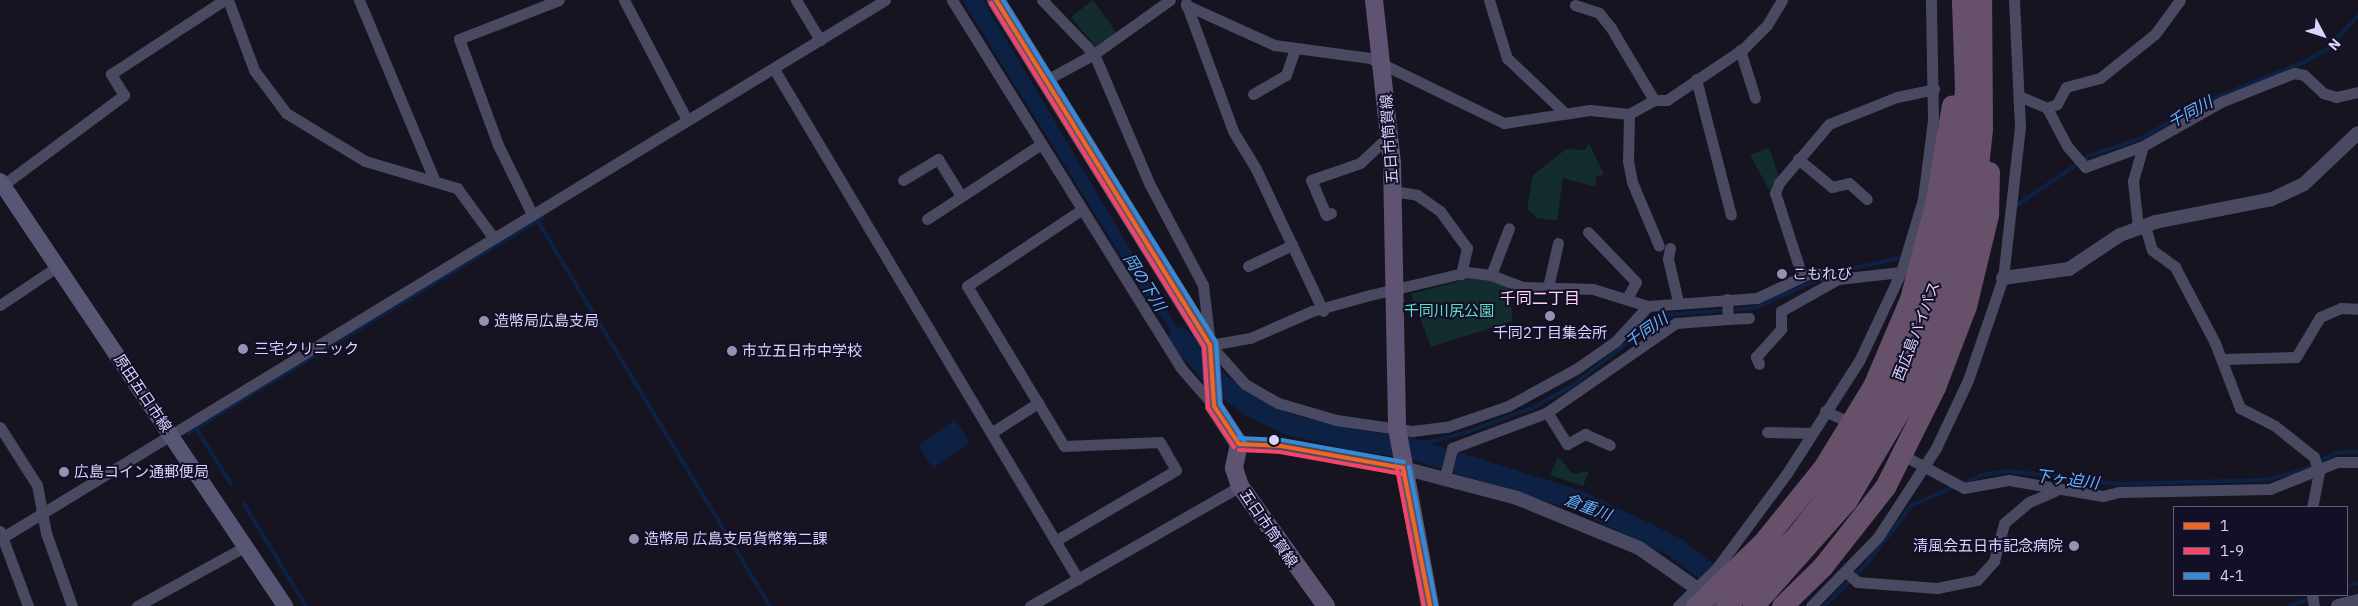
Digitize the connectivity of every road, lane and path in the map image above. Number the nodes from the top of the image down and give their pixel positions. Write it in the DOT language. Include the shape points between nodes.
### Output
graph roads {
  1 [pos="226,0"];
  2 [pos="359,0"];
  3 [pos="559,0"];
  4 [pos="624,0"];
  5 [pos="796,0"];
  6 [pos="886,0"];
  7 [pos="952,0"];
  8 [pos="996,0"];
  9 [pos="1042,0"];
  10 [pos="1170,0"];
  11 [pos="1374,0"];
  12 [pos="1489,0"];
  13 [pos="1782,0"];
  14 [pos="1931,0"];
  15 [pos="1960,0"];
  16 [pos="1981,0"];
  17 [pos="2014,0"];
  18 [pos="2180,0"];
  19 [pos="1185,3"];
  20 [pos="1575,5"];
  21 [pos="820,40"];
  22 [pos="1295,50"];
  23 [pos="1740,50"];
  24 [pos="1094,54"];
  25 [pos="1383,64"];
  26 [pos="1983,64"];
  27 [pos="774,68"];
  28 [pos="1696,79"];
  29 [pos="1046,80"];
  30 [pos="1934,89"];
  31 [pos="2358,92"];
  32 [pos="1254,94"];
  33 [pos="2019,96"];
  34 [pos="1755,98"];
  35 [pos="1654,100"];
  36 [pos="2046,108"];
  37 [pos="1564,112"];
  38 [pos="1629,114"];
  39 [pos="687,120"];
  40 [pos="1390,134"];
  41 [pos="2358,134"];
  42 [pos="1041,144"];
  43 [pos="2143,146"];
  44 [pos="1798,159"];
  45 [pos="903,180"];
  46 [pos="435,182"];
  47 [pos="2,183"];
  48 [pos="1393,191"];
  49 [pos="961,196"];
  50 [pos="1867,199"];
  51 [pos="1081,210"];
  52 [pos="1331,213"];
  53 [pos="532,214"];
  54 [pos="1731,214"];
  55 [pos="927,219"];
  56 [pos="2142,227"];
  57 [pos="1509,228"];
  58 [pos="1588,232"];
  59 [pos="493,237"];
  60 [pos="1558,243"];
  61 [pos="1292,245"];
  62 [pos="58,266"];
  63 [pos="1248,266"];
  64 [pos="1901,272"];
  65 [pos="1461,274"];
  66 [pos="1491,275"];
  67 [pos="1802,276"];
  68 [pos="1836,278"];
  69 [pos="2003,278"];
  70 [pos="1548,288"];
  71 [pos="1395,289"];
  72 [pos="1628,298"];
  73 [pos="1727,301"];
  74 [pos="1678,302"];
  75 [pos="0,305"];
  76 [pos="1648,306"];
  77 [pos="2358,309"];
  78 [pos="1323,312"];
  79 [pos="1728,318"];
  80 [pos="1749,318"];
  81 [pos="1211,351"];
  82 [pos="2222,359"];
  83 [pos="1759,364"];
  84 [pos="1214,401"];
  85 [pos="1038,403"];
  86 [pos="1825,411"];
  87 [pos="1547,412"];
  88 [pos="1842,419"];
  89 [pos="0,427"];
  90 [pos="1398,431"];
  91 [pos="1767,432"];
  92 [pos="991,433"];
  93 [pos="1812,433"];
  94 [pos="171,434"];
  95 [pos="1239,444"];
  96 [pos="1610,445"];
  97 [pos="1910,459"];
  98 [pos="2358,462"];
  99 [pos="1402,464"];
  100 [pos="2317,465"];
  101 [pos="1924,468"];
  102 [pos="1445,474"];
  103 [pos="1240,486"];
  104 [pos="2056,490"];
  105 [pos="2312,506"];
  106 [pos="41,514"];
  107 [pos="1,535"];
  108 [pos="1055,541"];
  109 [pos="1802,541"];
  110 [pos="246,546"];
  111 [pos="1723,573"];
  112 [pos="1847,573"];
  113 [pos="1078,579"];
  114 [pos="1709,597"];
  115 [pos="2358,602"];
  116 [pos="28,606"];
  117 [pos="72,606"];
  118 [pos="138,606"];
  119 [pos="285,606"];
  120 [pos="1030,606"];
  121 [pos="1326,606"];
  122 [pos="1430,606"];
  123 [pos="1678,606"];
  124 [pos="1753,606"];
  125 [pos="1782,606"];
  126 [pos="1811,606"];
  127 [pos="2338,606"];
  1 -- 46 [label="street" via="254,70 286,113 365,161"];
  1 -- 47 [label="street" via="111,74 124,94"];
  2 -- 46 [label="street"];
  3 -- 53 [label="street" via="459,39 498,145"];
  4 -- 39 [label="street"];
  5 -- 21 [label="street"];
  6 -- 21 [label="street"];
  7 -- 42 [label="street"];
  8 -- 29 [label="main road"];
  9 -- 24 [label="street"];
  10 -- 24 [label="street"];
  11 -- 25 [label="main road, 五日市筒賀線"];
  12 -- 37 [label="street" via="1507,58"];
  13 -- 23 [label="street" via="1767,25"];
  14 -- 30 [label="street"];
  15 -- 109 [label="highway, 西広島バイパス" via="1963,139 1937,278 1894,387"];
  15 -- 111 [label="highway" via="1952,111 1935,205 1910,299 1873,386 1823,468"];
  16 -- 26 [label="highway, 西広島バイパス"];
  17 -- 33 [label="street"];
  18 -- 36 [label="street" via="2155,34 2100,78 2066,86 2057,104"];
  19 -- 22 [label="street" via="1225,26"];
  19 -- 61 [label="street" via="1232,132 1256,169"];
  20 -- 35 [label="street" via="1599,13"];
  21 -- 27 [label="street"];
  22 -- 25 [label="street" via="1370,58"];
  22 -- 32 [label="street" via="1286,75"];
  23 -- 28 [label="street"];
  23 -- 34 [label="street"];
  24 -- 29 [label="street"];
  24 -- 81 [label="street" via="1150,185 1203,284"];
  25 -- 37 [label="street" via="1497,122 1515,123"];
  25 -- 40 [label="main road, 五日市筒賀線"];
  26 -- 109 [label="highway, 西広島バイパス" via="1976,185 1968,234 1942,319 1879,450"];
  26 -- 125 [label="highway" via="1990,136 1988,215 1966,306 1942,369 1884,487 1822,566"];
  27 -- 39 [label="street"];
  27 -- 92 [label="street"];
  28 -- 35 [label="street" via="1667,100"];
  28 -- 54 [label="street"];
  29 -- 81 [label="main road"];
  30 -- 44 [label="street" via="1897,97 1828,124"];
  30 -- 64 [label="street" via="1923,199"];
  31 -- 43 [label="street" via="2348,96 2323,93 2304,74 2294,74 2221,102"];
  33 -- 36 [label="street"];
  33 -- 69 [label="street" via="2018,163"];
  35 -- 38 [label="street"];
  36 -- 43 [label="street" via="2081,162"];
  37 -- 38 [label="street" via="1613,109"];
  38 -- 74 [label="street" via="1628,161 1632,182 1664,247"];
  39 -- 53 [label="street"];
  40 -- 48 [label="main road, 五日市筒賀線"];
  40 -- 52 [label="street" via="1360,163 1312,180 1326,215"];
  41 -- 56 [label="street" via="2311,179 2272,199"];
  42 -- 49 [label="street"];
  42 -- 51 [label="street"];
  43 -- 56 [label="street" via="2133,181"];
  44 -- 50 [label="street" via="1832,187 1849,183"];
  44 -- 67 [label="street" via="1775,193"];
  45 -- 49 [label="street" via="938,159"];
  46 -- 59 [label="street" via="457,188"];
  47 -- 62 [label="main road, 原田五日市線"];
  48 -- 65 [label="street" via="1417,195 1440,211 1467,248"];
  48 -- 71 [label="main road, 五日市筒賀線"];
  49 -- 55 [label="street"];
  51 -- 84 [label="street" via="1180,367"];
  51 -- 85 [label="street" via="967,286"];
  53 -- 59 [label="street"];
  56 -- 69 [label="street" via="2069,269"];
  56 -- 82 [label="street" via="2152,250 2178,271"];
  57 -- 66 [label="street"];
  58 -- 72 [label="street" via="1636,282"];
  59 -- 94 [label="street"];
  60 -- 70 [label="street"];
  61 -- 63 [label="street"];
  61 -- 78 [label="street"];
  62 -- 75 [label="street"];
  62 -- 94 [label="main road, 原田五日市線"];
  64 -- 68 [label="street"];
  64 -- 86 [label="street" via="1859,360"];
  65 -- 66 [label="street"];
  65 -- 71 [label="street"];
  66 -- 70 [label="street" via="1523,287"];
  67 -- 68 [label="street" via="1819,273"];
  67 -- 73 [label="street" via="1770,294"];
  68 -- 83 [label="street" via="1781,311 1781,329 1756,357"];
  69 -- 101 [label="street" via="1968,380"];
  70 -- 72 [label="street" via="1584,288"];
  71 -- 78 [label="street"];
  71 -- 90 [label="main road, 五日市筒賀線"];
  72 -- 76 [label="street"];
  73 -- 74 [label="street"];
  73 -- 79 [label="street"];
  74 -- 76 [label="street"];
  76 -- 90 [label="street" via="1598,356 1508,406 1435,430"];
  77 -- 82 [label="street" via="2341,308 2320,317 2301,352 2290,359"];
  78 -- 81 [label="street" via="1312,311"];
  79 -- 80 [label="street"];
  79 -- 87 [label="street" via="1676,323"];
  81 -- 84 [label="main road"];
  81 -- 90 [label="street" via="1245,384 1278,403 1336,420"];
  82 -- 100 [label="street" via="2240,408 2275,426"];
  84 -- 95 [label="main road"];
  85 -- 92 [label="street"];
  85 -- 108 [label="street" via="1064,446 1160,442 1176,470"];
  86 -- 88 [label="street"];
  86 -- 93 [label="street"];
  87 -- 96 [label="street" via="1567,444 1585,434"];
  87 -- 102 [label="street" via="1452,451"];
  89 -- 106 [label="street" via="33,475"];
  90 -- 99 [label="main road, 五日市筒賀線"];
  91 -- 93 [label="street"];
  92 -- 108 [label="street"];
  93 -- 111 [label="street"];
  94 -- 106 [label="street"];
  94 -- 110 [label="main road, 原田五日市線"];
  95 -- 99 [label="street" via="1281,446"];
  95 -- 103 [label="main road, 五日市筒賀線" via="1234,468"];
  97 -- 101 [label="street"];
  98 -- 100 [label="street"];
  99 -- 102 [label="street"];
  99 -- 122 [label="main road, 五日市筒賀線"];
  100 -- 104 [label="street" via="2258,491 2119,492 2104,496"];
  100 -- 105 [label="street"];
  101 -- 104 [label="street" via="1950,484 1964,488 2009,480"];
  101 -- 112 [label="street" via="1878,537"];
  102 -- 114 [label="street" via="1598,529 1647,553"];
  103 -- 113 [label="street"];
  103 -- 121 [label="main road, 五日市筒賀線"];
  104 -- 112 [label="street" via="2029,502 2004,523 1994,562 1977,580 1938,588 1858,582"];
  106 -- 107 [label="street"];
  106 -- 117 [label="street"];
  107 -- 116 [label="street"];
  108 -- 113 [label="street"];
  109 -- 114 [label="highway, 西広島バイパス"];
  109 -- 124 [label="highway, 西広島バイパス"];
  110 -- 118 [label="street"];
  110 -- 119 [label="main road, 原田五日市線"];
  111 -- 114 [label="highway"];
  112 -- 126 [label="street"];
  113 -- 120 [label="street"];
  114 -- 123 [label="street"];
  115 -- 127 [label="street"];
}
